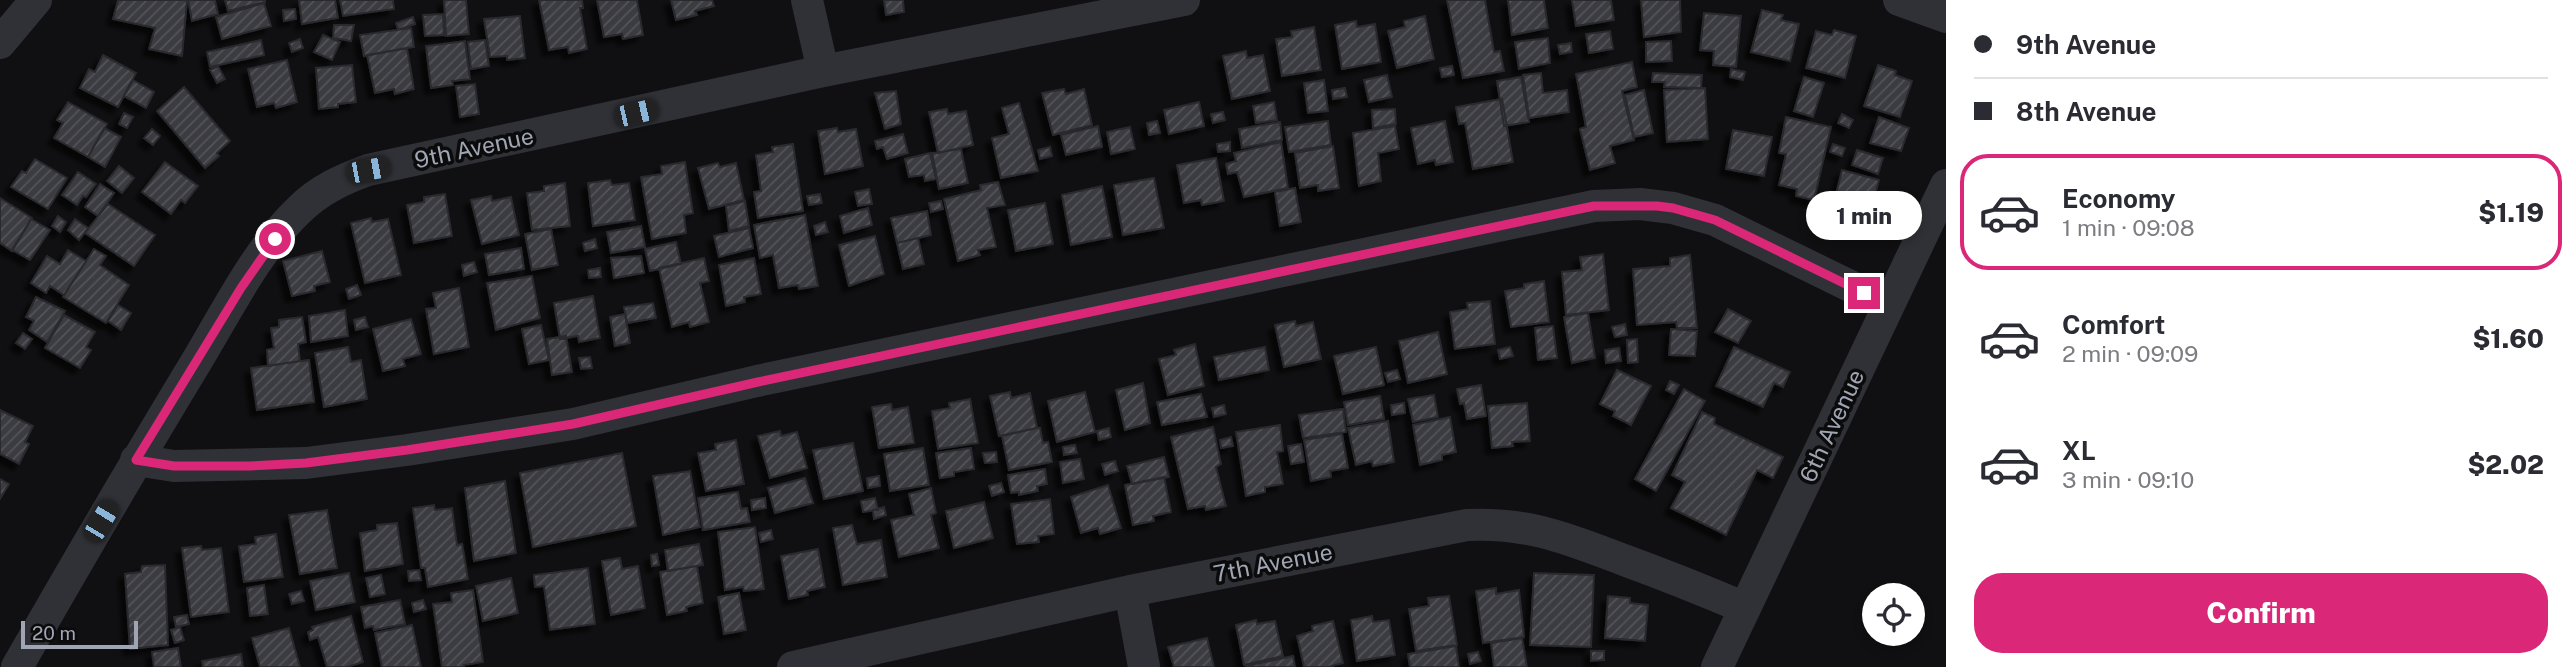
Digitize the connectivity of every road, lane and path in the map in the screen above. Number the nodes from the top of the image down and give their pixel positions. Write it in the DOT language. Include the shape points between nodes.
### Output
graph roads {
  1 [pos="37,0"];
  2 [pos="807,0"];
  3 [pos="1184,0"];
  4 [pos="1899,0"];
  5 [pos="1946,17"];
  6 [pos="0,43"];
  7 [pos="823,71"];
  8 [pos="1946,185"];
  9 [pos="1889,304"];
  10 [pos="136,460"];
  11 [pos="1130,591"];
  12 [pos="1745,608"];
  13 [pos="17,667"];
  14 [pos="793,667"];
  15 [pos="1144,667"];
  16 [pos="1717,667"];
  1 -- 6 [label="street"];
  2 -- 7 [label="street"];
  3 -- 7 [label="street, 9th Avenue"];
  4 -- 5 [label="street"];
  7 -- 10 [label="street, 9th Avenue" via="368,170 319,193 299,209 265,251"];
  8 -- 9 [label="street, 6th Avenue"];
  9 -- 10 [label="street" via="1715,220 1640,204 1594,206 573,424 306,463 186,466"];
  9 -- 12 [label="street, 6th Avenue"];
  10 -- 13 [label="street, 9th Avenue"];
  11 -- 12 [label="street, 7th Avenue" via="1467,525 1499,524 1541,530"];
  11 -- 14 [label="street, 7th Avenue"];
  11 -- 15 [label="street"];
  12 -- 16 [label="street, 6th Avenue"];
}
